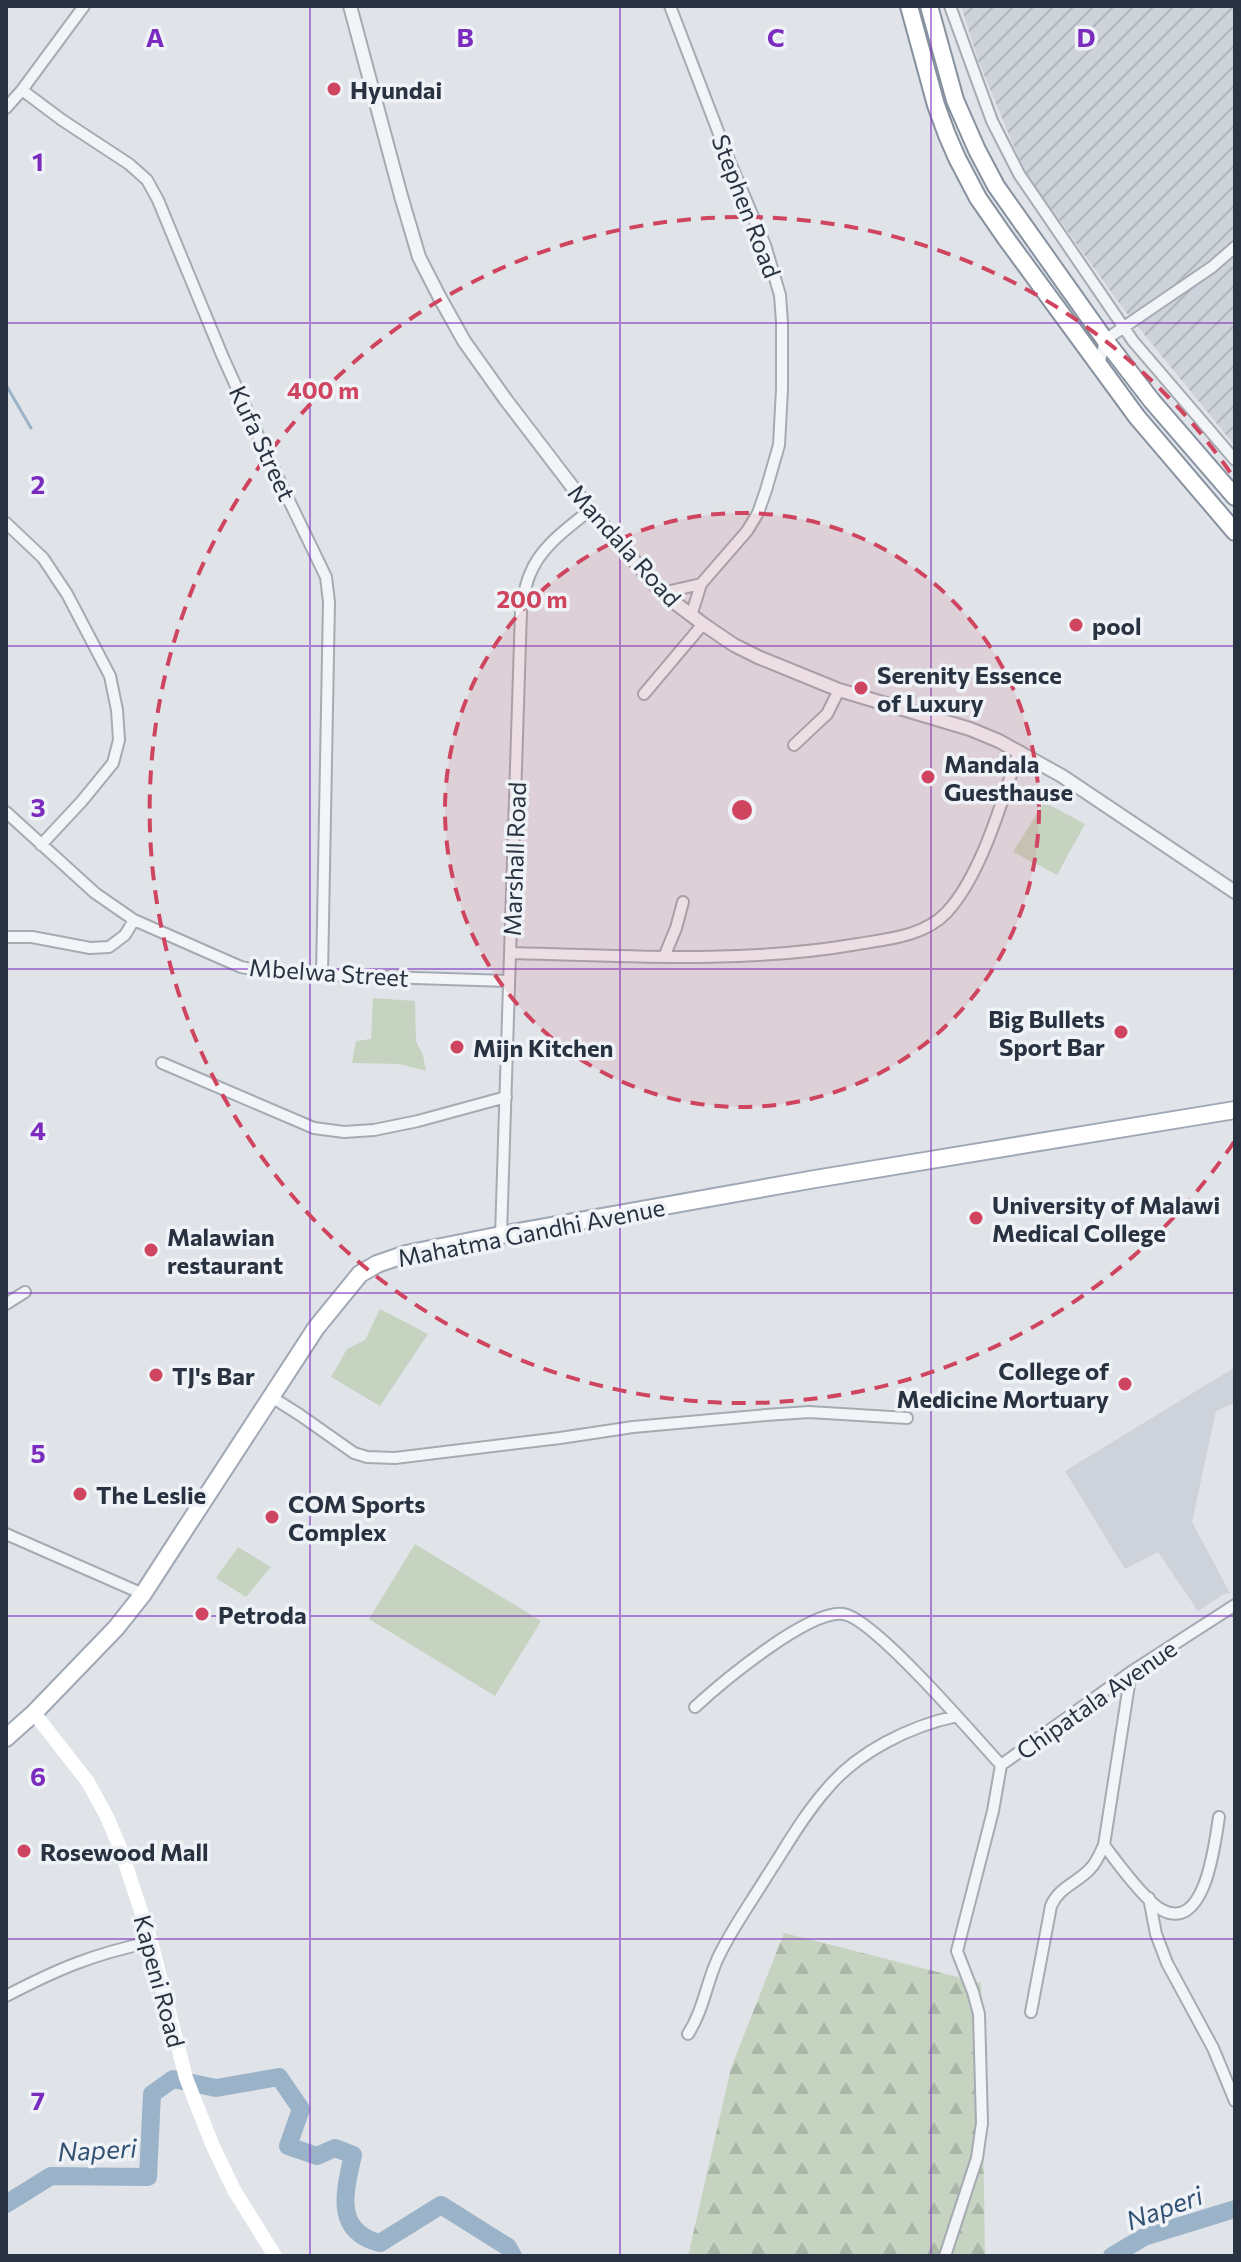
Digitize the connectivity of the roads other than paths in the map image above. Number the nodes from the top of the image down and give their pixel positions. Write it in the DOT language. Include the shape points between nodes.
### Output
graph roads {
  1 [pos="84,6"];
  2 [pos="350,6"];
  3 [pos="670,6"];
  4 [pos="909,6"];
  5 [pos="929,6"];
  6 [pos="950,6"];
  7 [pos="22,90"];
  8 [pos="6,108"];
  9 [pos="1235,247"];
  10 [pos="1124,328"];
  11 [pos="1105,340"];
  12 [pos="1099,367"];
  13 [pos="1235,460"];
  14 [pos="1235,497"];
  15 [pos="590,510"];
  16 [pos="6,523"];
  17 [pos="1235,532"];
  18 [pos="701,584"];
  19 [pos="662,593"];
  20 [pos="691,616"];
  21 [pos="703,624"];
  22 [pos="839,690"];
  23 [pos="644,694"];
  24 [pos="794,745"];
  25 [pos="1019,751"];
  26 [pos="6,812"];
  27 [pos="41,845"];
  28 [pos="1235,892"];
  29 [pos="683,902"];
  30 [pos="134,920"];
  31 [pos="6,937"];
  32 [pos="511,953"];
  33 [pos="664,957"];
  34 [pos="322,975"];
  35 [pos="508,981"];
  36 [pos="162,1063"];
  37 [pos="506,1097"];
  38 [pos="1235,1110"];
  39 [pos="501,1235"];
  40 [pos="25,1292"];
  41 [pos="6,1304"];
  42 [pos="270,1396"];
  43 [pos="907,1418"];
  44 [pos="6,1534"];
  45 [pos="143,1594"];
  46 [pos="1235,1605"];
  47 [pos="1131,1672"];
  48 [pos="695,1707"];
  49 [pos="34,1713"];
  50 [pos="957,1716"];
  51 [pos="6,1738"];
  52 [pos="1001,1765"];
  53 [pos="1219,1817"];
  54 [pos="1104,1845"];
  55 [pos="1149,1898"];
  56 [pos="151,1942"];
  57 [pos="6,1996"];
  58 [pos="1031,2012"];
  59 [pos="688,2034"];
  60 [pos="1235,2101"];
  61 [pos="275,2256"];
  62 [pos="945,2256"];
  1 -- 7 [label="street"];
  2 -- 15 [label="street, Mandala Road" via="419,257 464,341"];
  3 -- 18 [label="street, Stephen Road" via="765,245 782,322 779,445 766,490 747,531"];
  4 -- 12 [label="main road" via="936,105 978,198"];
  5 -- 11 [label="main road" via="955,100 977,150 1022,225"];
  6 -- 10 [label="street" via="983,99 1019,174"];
  7 -- 8 [label="street"];
  7 -- 34 [label="street, Kufa Street" via="147,180 326,577"];
  9 -- 10 [label="street"];
  10 -- 11 [label="street"];
  10 -- 13 [label="street"];
  11 -- 12 [label="street"];
  11 -- 14 [label="main road"];
  12 -- 17 [label="main road"];
  15 -- 19 [label="street, Mandala Road"];
  15 -- 32 [label="street, Marshall Road" via="539,556 521,611"];
  16 -- 27 [label="street" via="43,558 67,594 110,676 117,710 119,740 113,763"];
  18 -- 19 [label="street"];
  18 -- 20 [label="street, Stephen Road"];
  19 -- 20 [label="street, Mandala Road"];
  20 -- 21 [label="street, Mandala Road"];
  21 -- 22 [label="street, Mandala Road" via="758,657"];
  21 -- 23 [label="street"];
  22 -- 24 [label="street" via="827,714"];
  22 -- 25 [label="street, Mandala Road" via="970,729"];
  25 -- 28 [label="street, Mandala Road"];
  25 -- 33 [label="street" via="961,894 925,929 773,956"];
  26 -- 27 [label="street, Mbelwa Street"];
  27 -- 30 [label="street, Mbelwa Street"];
  29 -- 33 [label="street"];
  30 -- 31 [label="street" via="109,947"];
  30 -- 34 [label="street, Mbelwa Street" via="241,967"];
  32 -- 33 [label="street"];
  32 -- 35 [label="street, Marshall Road"];
  34 -- 35 [label="street, Mbelwa Street"];
  35 -- 37 [label="street, Marshall Road"];
  36 -- 37 [label="street" via="314,1128 344,1132 418,1121"];
  37 -- 39 [label="street, Marshall Road"];
  38 -- 39 [label="main road, Mahatma Gandhi Avenue"];
  39 -- 42 [label="main road, Mahatma Gandhi Avenue" via="406,1254 360,1274"];
  40 -- 41 [label="street"];
  42 -- 43 [label="street" via="354,1453 395,1458 766,1415"];
  42 -- 45 [label="main road, Mahatma Gandhi Avenue"];
  44 -- 45 [label="street"];
  45 -- 49 [label="main road, Mahatma Gandhi Avenue"];
  46 -- 47 [label="street, Chipatala Avenue"];
  47 -- 52 [label="street, Chipatala Avenue"];
  47 -- 54 [label="street"];
  48 -- 50 [label="street" via="784,1639 823,1616 847,1614 864,1623"];
  49 -- 51 [label="main road, Mahatma Gandhi Avenue"];
  49 -- 56 [label="main road, Kapeni Road" via="88,1782 107,1817"];
  50 -- 52 [label="street"];
  50 -- 59 [label="street" via="892,1740 826,1789 735,1927"];
  52 -- 62 [label="street, Chipatala Avenue" via="957,1951 979,2014 982,2123 977,2158"];
  53 -- 55 [label="street" via="1197,1901 1169,1912"];
  54 -- 55 [label="street"];
  54 -- 58 [label="street" via="1088,1871 1051,1906"];
  55 -- 60 [label="street" via="1167,1963"];
  56 -- 57 [label="street" via="84,1959"];
  56 -- 61 [label="main road, Kapeni Road" via="186,2078 212,2144"];
}
